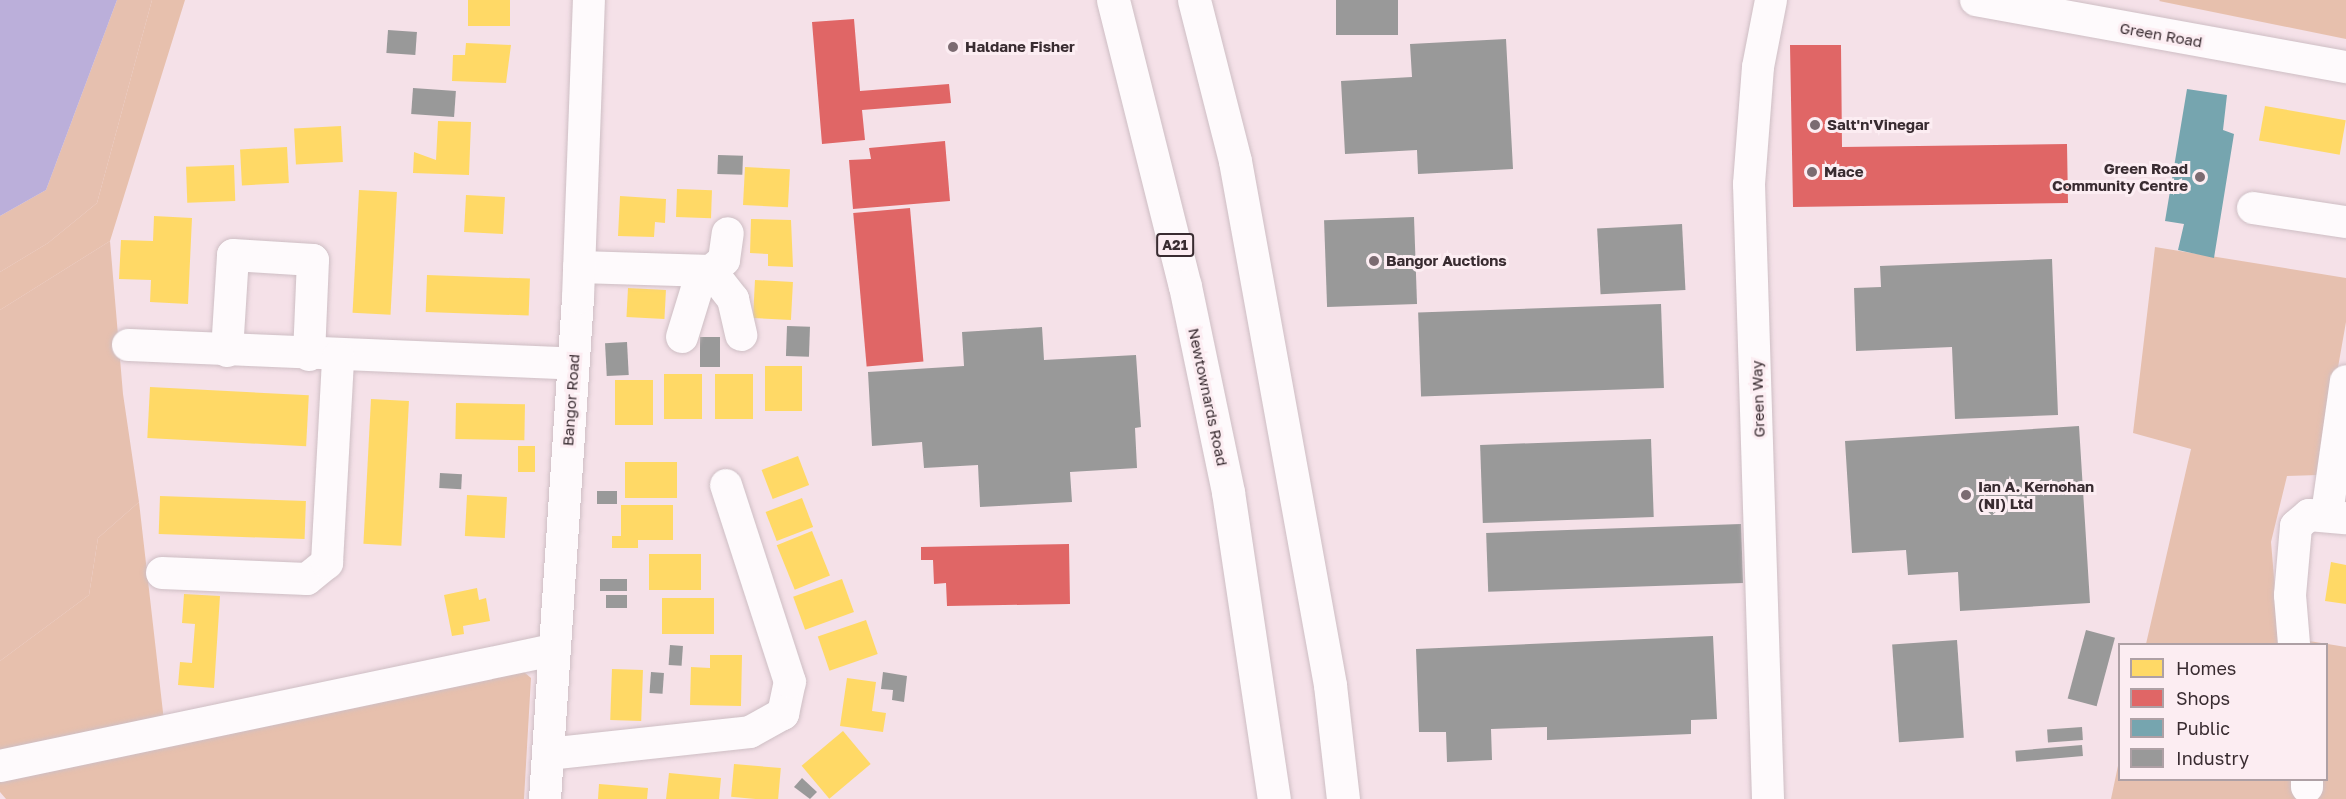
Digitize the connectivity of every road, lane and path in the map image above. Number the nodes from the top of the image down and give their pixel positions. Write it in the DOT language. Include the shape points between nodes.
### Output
graph roads {
  1 [pos="589,0"];
  2 [pos="1113,0"];
  3 [pos="1194,0"];
  4 [pos="1771,0"];
  5 [pos="1976,0"];
  6 [pos="2346,67"];
  7 [pos="2253,208"];
  8 [pos="2346,222"];
  9 [pos="728,233"];
  10 [pos="579,267"];
  11 [pos="707,272"];
  12 [pos="741,335"];
  13 [pos="682,337"];
  14 [pos="128,345"];
  15 [pos="227,351"];
  16 [pos="323,356"];
  17 [pos="573,364"];
  18 [pos="2346,381"];
  19 [pos="726,485"];
  20 [pos="2336,516"];
  21 [pos="162,573"];
  22 [pos="2294,643"];
  23 [pos="553,650"];
  24 [pos="548,754"];
  25 [pos="0,766"];
  26 [pos="545,799"];
  27 [pos="1274,799"];
  28 [pos="1343,799"];
  29 [pos="1768,799"];
  1 -- 10 [label="street, Bangor Road"];
  2 -- 27 [label="highway, Newtownards Road / A21" via="1185,286 1228,492"];
  3 -- 28 [label="highway" via="1235,161 1330,686"];
  4 -- 29 [label="street, Green Way" via="1758,67 1749,184"];
  5 -- 6 [label="street, Green Road"];
  7 -- 8 [label="street"];
  9 -- 11 [label="street" via="724,260"];
  10 -- 11 [label="street"];
  10 -- 17 [label="street, Bangor Road"];
  11 -- 12 [label="street" via="733,299"];
  11 -- 13 [label="street"];
  14 -- 15 [label="street"];
  15 -- 16 [label="street"];
  15 -- 16 [label="street" via="233,255 313,260"];
  16 -- 17 [label="street"];
  16 -- 21 [label="street" via="327,563 307,579"];
  17 -- 23 [label="street, Bangor Road"];
  18 -- 20 [label="street"];
  19 -- 24 [label="street" via="790,682 783,714 750,732"];
  20 -- 22 [label="street" via="2309,515 2296,526 2290,595"];
  23 -- 24 [label="street, Bangor Road"];
  23 -- 25 [label="street"];
  24 -- 26 [label="street, Bangor Road"];
}
